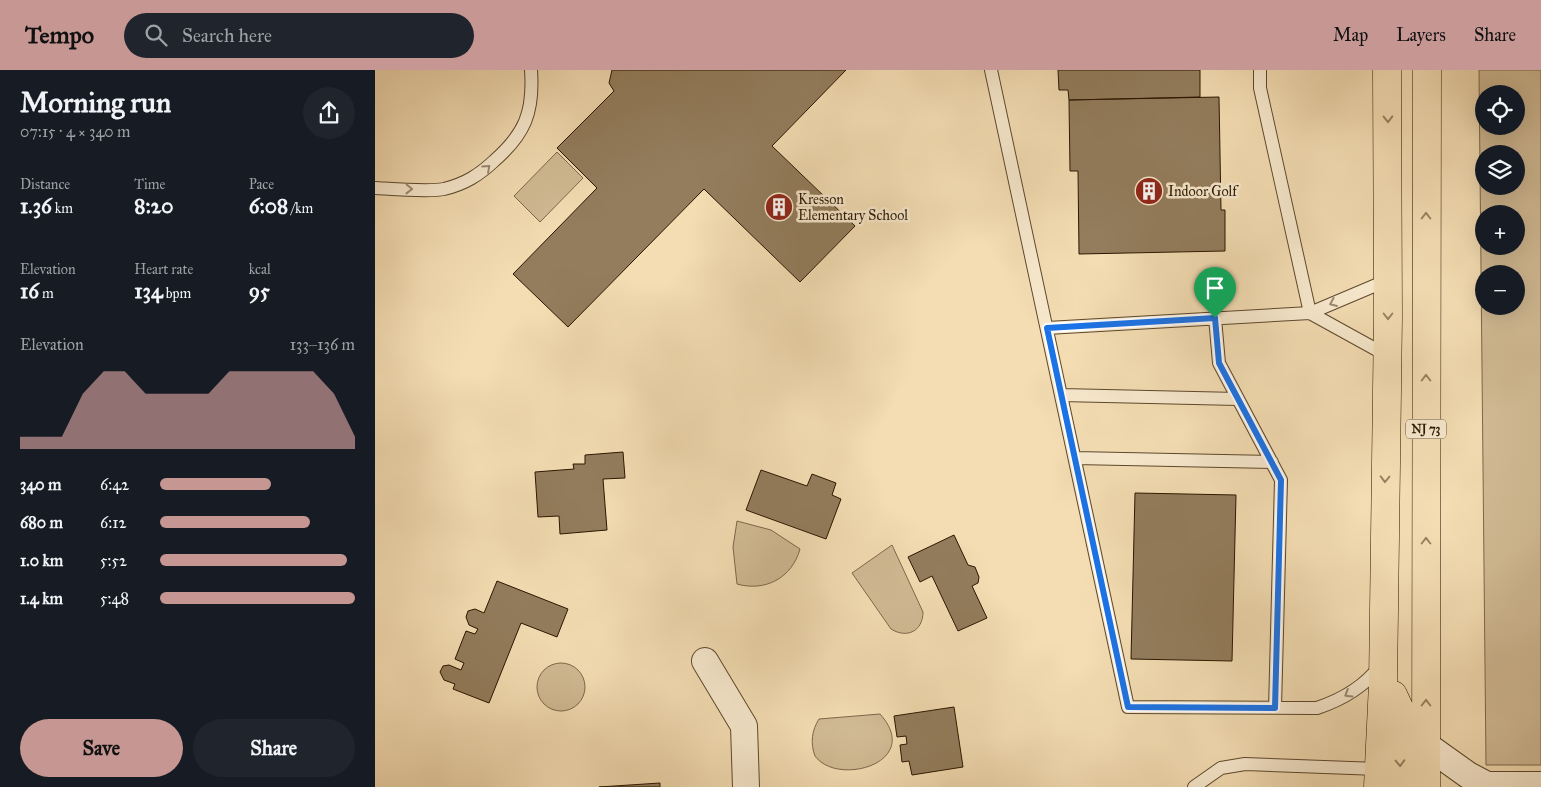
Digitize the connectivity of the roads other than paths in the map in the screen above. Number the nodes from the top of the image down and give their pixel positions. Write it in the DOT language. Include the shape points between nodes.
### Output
graph roads {
  1 [pos="531,70"];
  2 [pos="991,70"];
  3 [pos="1260,70"];
  4 [pos="1387,70"];
  5 [pos="1427,70"];
  6 [pos="375,188"];
  7 [pos="1388,280"];
  8 [pos="1310,313"];
  9 [pos="1215,318"];
  10 [pos="1047,328"];
  11 [pos="1388,356"];
  12 [pos="1061,395"];
  13 [pos="1238,398"];
  14 [pos="1075,458"];
  15 [pos="1272,462"];
  16 [pos="705,661"];
  17 [pos="1383,673"];
  18 [pos="1275,708"];
  19 [pos="1426,746"];
  20 [pos="1378,778"];
  21 [pos="1541,785"];
  22 [pos="746,787"];
  23 [pos="1194,787"];
  24 [pos="1407,787"];
  25 [pos="1425,787"];
  6 -- 1 [label="lane, one-way" via="443,189 477,177 513,144 523,128 533,90"];
  2 -- 10 [label="lane"];
  3 -- 8 [label="lane" via="1260,88"];
  4 -- 7 [label="highway, NJ 73, one-way"];
  19 -- 5 [label="highway, NJ 73, one-way"];
  7 -- 8 [label="lane, one-way"];
  7 -- 11 [label="highway, NJ 73, one-way"];
  8 -- 9 [label="lane"];
  8 -- 11 [label="lane"];
  9 -- 10 [label="lane"];
  9 -- 13 [label="lane" via="1219,363"];
  10 -- 12 [label="lane"];
  11 -- 17 [label="highway, NJ 73, one-way"];
  12 -- 13 [label="lane"];
  12 -- 14 [label="lane"];
  13 -- 15 [label="lane"];
  14 -- 15 [label="lane"];
  14 -- 18 [label="lane" via="1128,707"];
  15 -- 18 [label="lane" via="1281,480"];
  16 -- 22 [label="street" via="743,726"];
  17 -- 18 [label="lane, one-way" via="1336,701 1317,708"];
  17 -- 20 [label="highway, NJ 73"];
  17 -- 24 [label="highway, one-way" via="1400,710 1401,774"];
  19 -- 21 [label="street" via="1487,785"];
  19 -- 25 [label="highway, NJ 73"];
  20 -- 23 [label="lane" via="1245,764 1221,768"];
}
